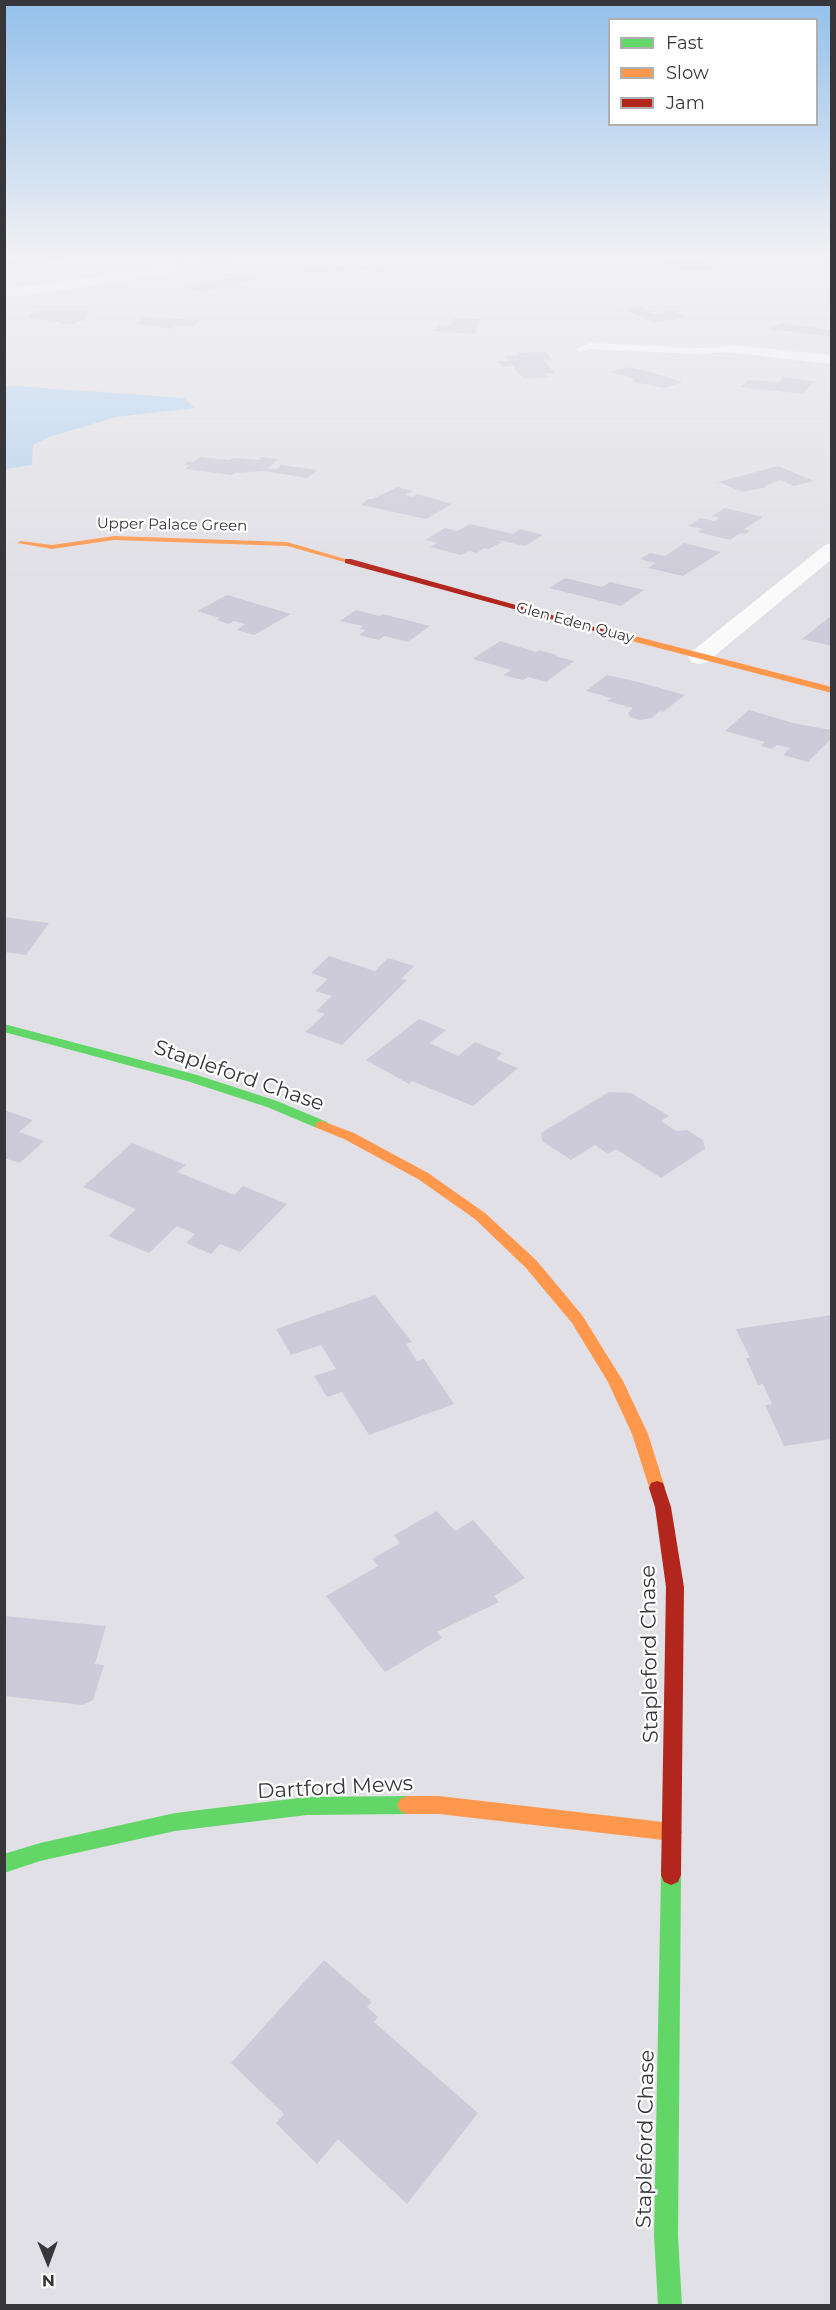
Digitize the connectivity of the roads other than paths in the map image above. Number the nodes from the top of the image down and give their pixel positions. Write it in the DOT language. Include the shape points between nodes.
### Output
graph roads {
  1 [pos="21,543"];
  2 [pos="287,544"];
  3 [pos="831,549"];
  4 [pos="699,657"];
  5 [pos="831,690"];
  6 [pos="4,1028"];
  7 [pos="672,1832"];
  8 [pos="4,1864"];
  9 [pos="670,2306"];
  1 -- 2 [label="street, Upper Palace Green" via="52,547 114,538"];
  2 -- 4 [label="street, Glen Eden Quay"];
  3 -- 4 [label="street"];
  4 -- 5 [label="street, Glen Eden Quay"];
  6 -- 7 [label="street, Stapleford Chase" via="192,1078 272,1104 349,1136 423,1176 480,1216 539,1273 577,1319 615,1381 640,1434 663,1507 675,1587"];
  7 -- 8 [label="street, Dartford Mews" via="439,1805 307,1806 175,1822 40,1852"];
  7 -- 9 [label="street, Stapleford Chase" via="666,2235"];
}
